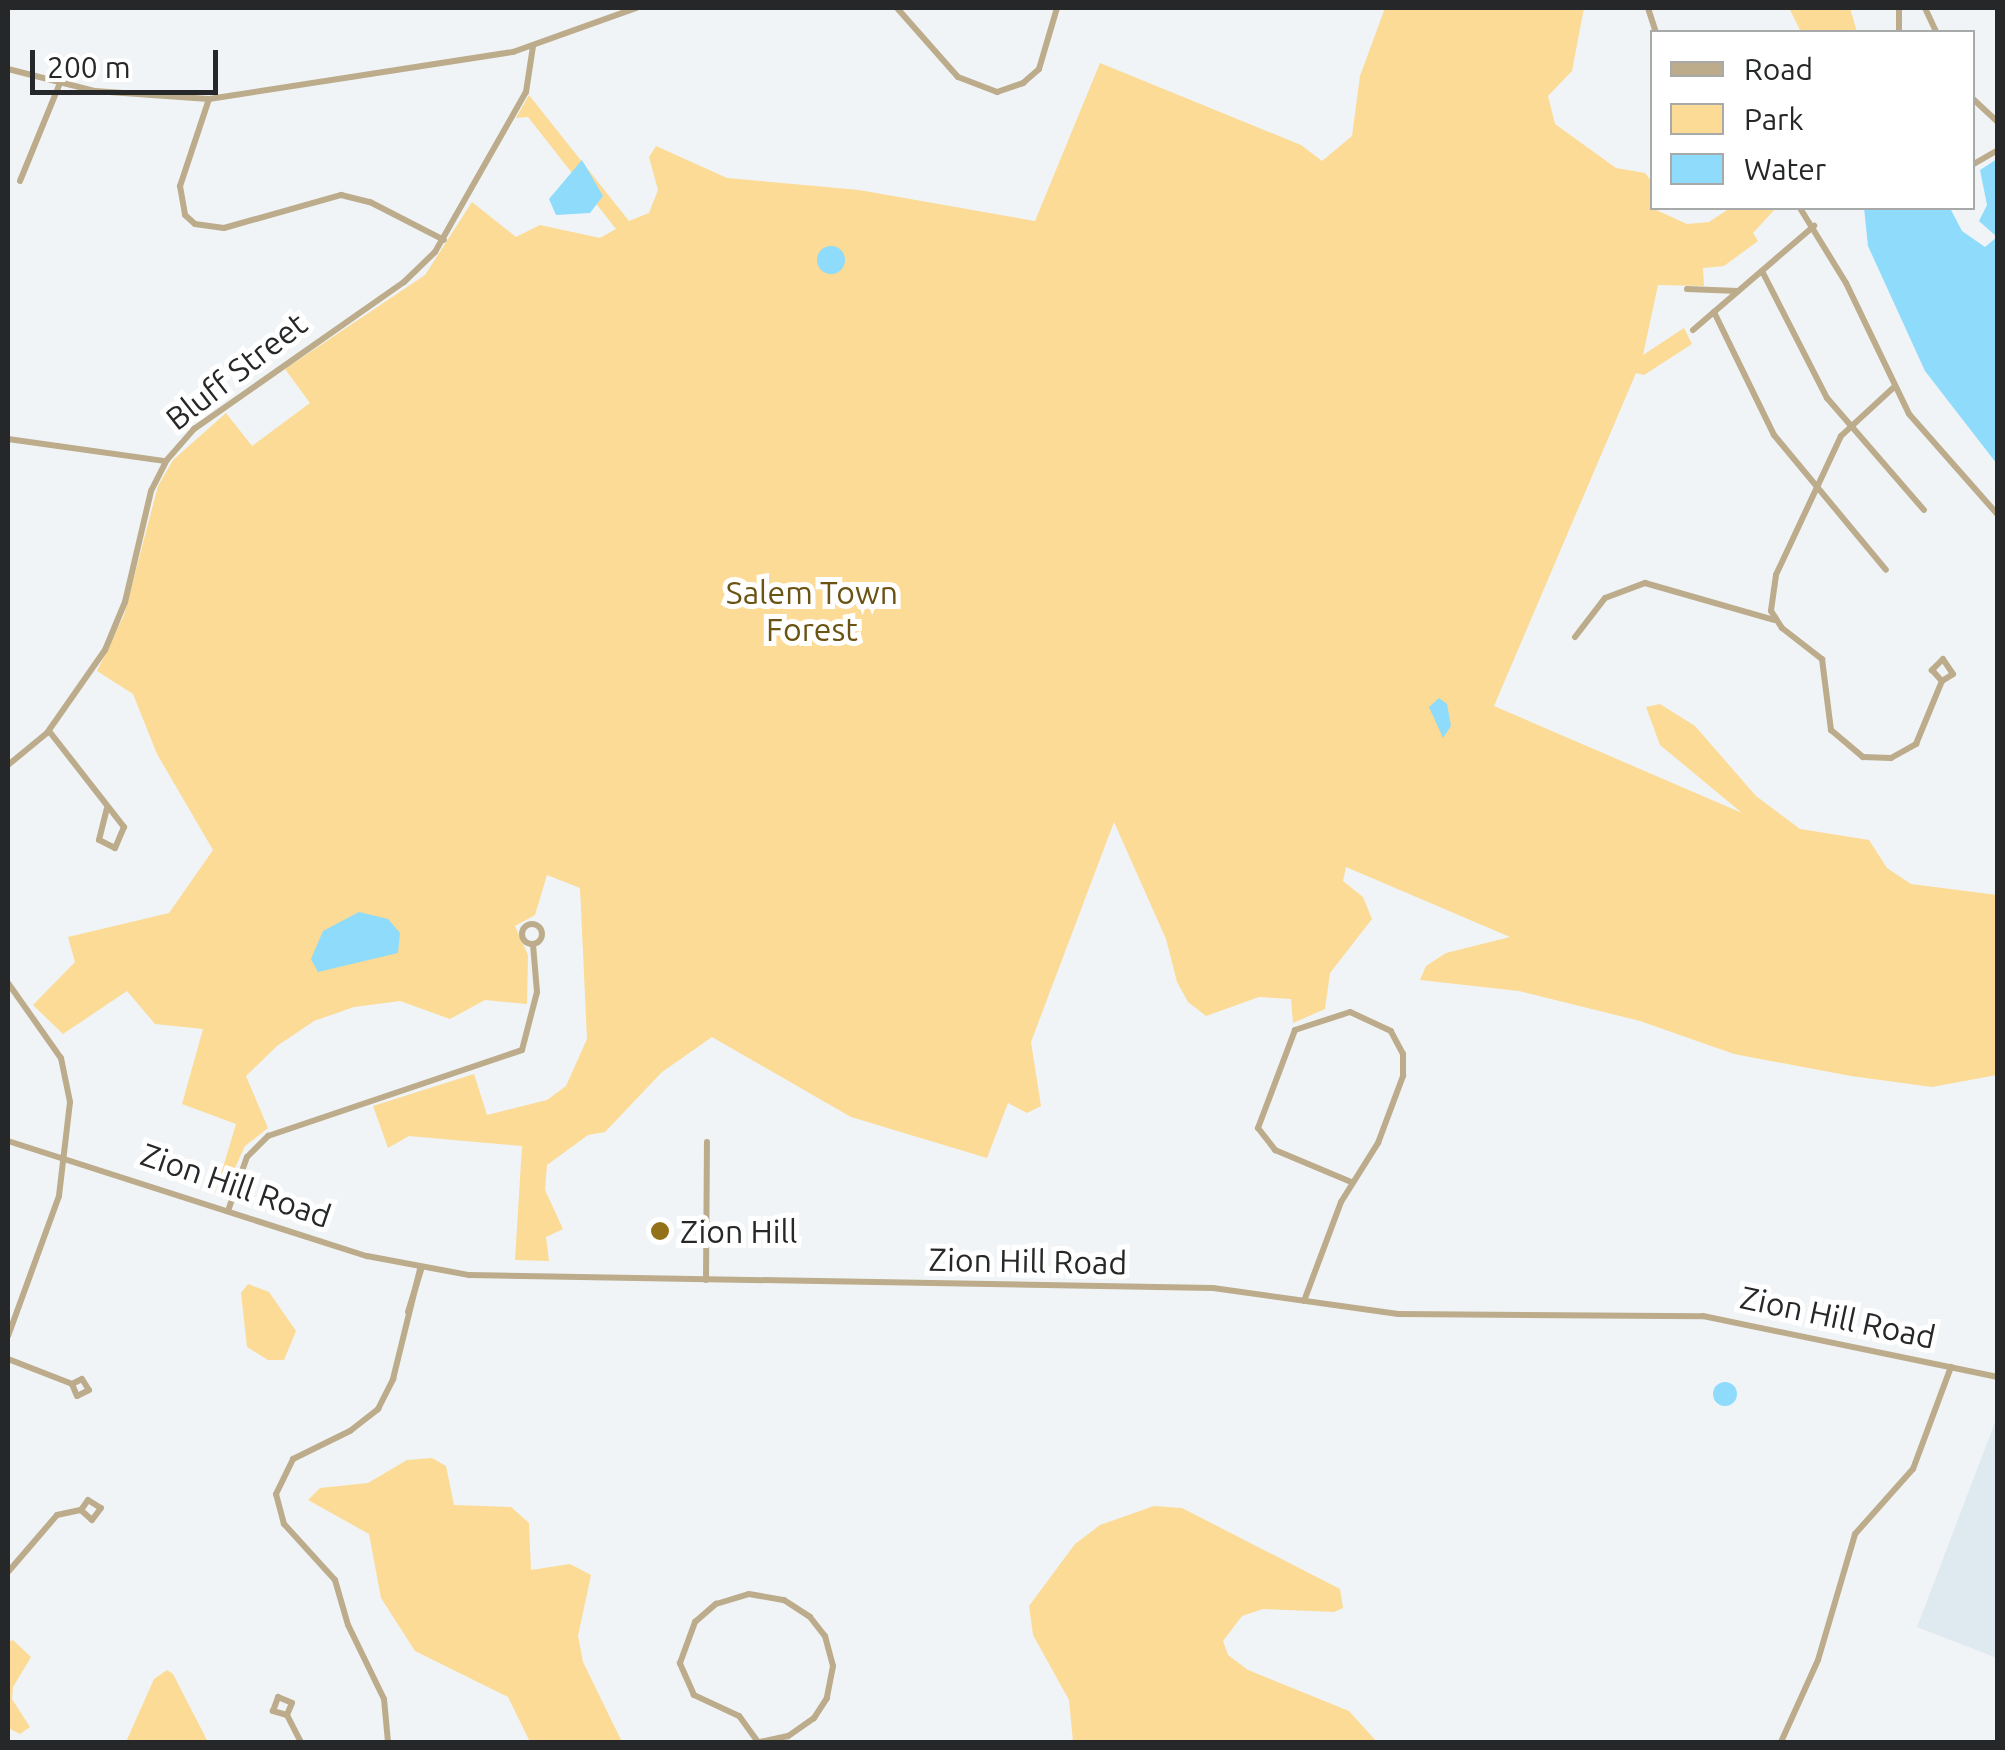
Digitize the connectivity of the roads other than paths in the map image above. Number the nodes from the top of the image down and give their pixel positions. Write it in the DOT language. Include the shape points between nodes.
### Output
graph roads {
  1 [pos="636,8"];
  2 [pos="897,8"];
  3 [pos="1057,8"];
  4 [pos="533,46"];
  5 [pos="8,69"];
  6 [pos="60,83"];
  7 [pos="209,98"];
  8 [pos="1975,101"];
  9 [pos="1998,122"];
  10 [pos="1998,150"];
  11 [pos="1975,164"];
  12 [pos="20,182"];
  13 [pos="1802,210"];
  14 [pos="1814,226"];
  15 [pos="444,240"];
  16 [pos="1762,271"];
  17 [pos="1686,289"];
  18 [pos="1739,291"];
  19 [pos="1714,312"];
  20 [pos="1693,330"];
  21 [pos="1894,388"];
  22 [pos="1849,424"];
  23 [pos="8,439"];
  24 [pos="166,461"];
  25 [pos="1817,488"];
  26 [pos="1924,510"];
  27 [pos="1998,515"];
  28 [pos="1886,570"];
  29 [pos="1774,620"];
  30 [pos="1575,637"];
  31 [pos="1942,681"];
  32 [pos="49,731"];
  33 [pos="8,765"];
  34 [pos="107,808"];
  35 [pos="533,944"];
  36 [pos="8,983"];
  37 [pos="8,1140"];
  38 [pos="707,1142"];
  39 [pos="67,1156"];
  40 [pos="1352,1182"];
  41 [pos="229,1208"];
  42 [pos="421,1268"];
  43 [pos="706,1280"];
  44 [pos="1304,1301"];
  45 [pos="8,1336"];
  46 [pos="8,1359"];
  47 [pos="1951,1367"];
  48 [pos="1998,1378"];
  49 [pos="72,1384"];
  50 [pos="81,1510"];
  51 [pos="8,1572"];
  52 [pos="287,1715"];
  53 [pos="301,1742"];
  54 [pos="388,1742"];
  55 [pos="759,1742"];
  56 [pos="1781,1742"];
  1 -- 4 [label="street"];
  2 -- 3 [label="street" via="958,77 997,92 1023,84 1039,69"];
  4 -- 7 [label="street"];
  4 -- 15 [label="street, Bluff Street" via="526,92"];
  5 -- 6 [label="street"];
  6 -- 7 [label="street" via="138,98"];
  6 -- 12 [label="street"];
  7 -- 15 [label="street" via="180,186 185,215 195,224 224,228 342,195"];
  8 -- 9 [label="street"];
  10 -- 11 [label="street"];
  13 -- 14 [label="street"];
  14 -- 16 [label="street"];
  14 -- 21 [label="street"];
  15 -- 24 [label="street, Bluff Street" via="404,282 194,429"];
  16 -- 18 [label="street"];
  16 -- 22 [label="street" via="1816,379"];
  17 -- 18 [label="street"];
  18 -- 19 [label="street"];
  19 -- 20 [label="street"];
  19 -- 25 [label="street" via="1774,435"];
  21 -- 22 [label="street"];
  21 -- 27 [label="street" via="1922,432"];
  22 -- 25 [label="street"];
  22 -- 26 [label="street"];
  23 -- 24 [label="street"];
  24 -- 32 [label="street, Bluff Street" via="151,491 120,616"];
  25 -- 28 [label="street"];
  25 -- 29 [label="street" via="1776,575"];
  29 -- 30 [label="street" via="1646,583 1605,598"];
  29 -- 31 [label="street" via="1822,659 1831,730 1863,757 1891,758 1916,744"];
  32 -- 33 [label="street, Bluff Street"];
  32 -- 34 [label="street"];
  34 -- 34 [label="street" via="126,833 116,848 99,840"];
  35 -- 41 [label="street" via="537,992 522,1050 268,1136 248,1157"];
  36 -- 39 [label="street" via="65,1069"];
  37 -- 39 [label="street, Zion Hill Road"];
  38 -- 43 [label="street"];
  39 -- 41 [label="street, Zion Hill Road"];
  39 -- 45 [label="street"];
  40 -- 40 [label="street" via="1396,1102 1404,1062 1387,1027 1350,1012 1308,1022 1292,1034 1258,1128 1275,1150"];
  40 -- 44 [label="street"];
  41 -- 42 [label="street, Zion Hill Road"];
  42 -- 43 [label="street, Zion Hill Road"];
  42 -- 54 [label="street" via="393,1379 378,1409 293,1460 276,1494 284,1524 335,1580 348,1625 384,1699"];
  43 -- 44 [label="street, Zion Hill Road" via="1214,1288"];
  44 -- 47 [label="street, Zion Hill Road" via="1398,1314 1708,1317"];
  46 -- 49 [label="street"];
  47 -- 48 [label="street, Zion Hill Road"];
  47 -- 56 [label="street" via="1913,1470 1855,1534 1818,1660"];
  50 -- 51 [label="street" via="52,1518"];
  52 -- 53 [label="street"];
  55 -- 55 [label="street" via="788,1736 814,1718 830,1690 833,1666 824,1636 804,1611 749,1594 699,1617 681,1646 680,1663 694,1695 739,1716"];
}
